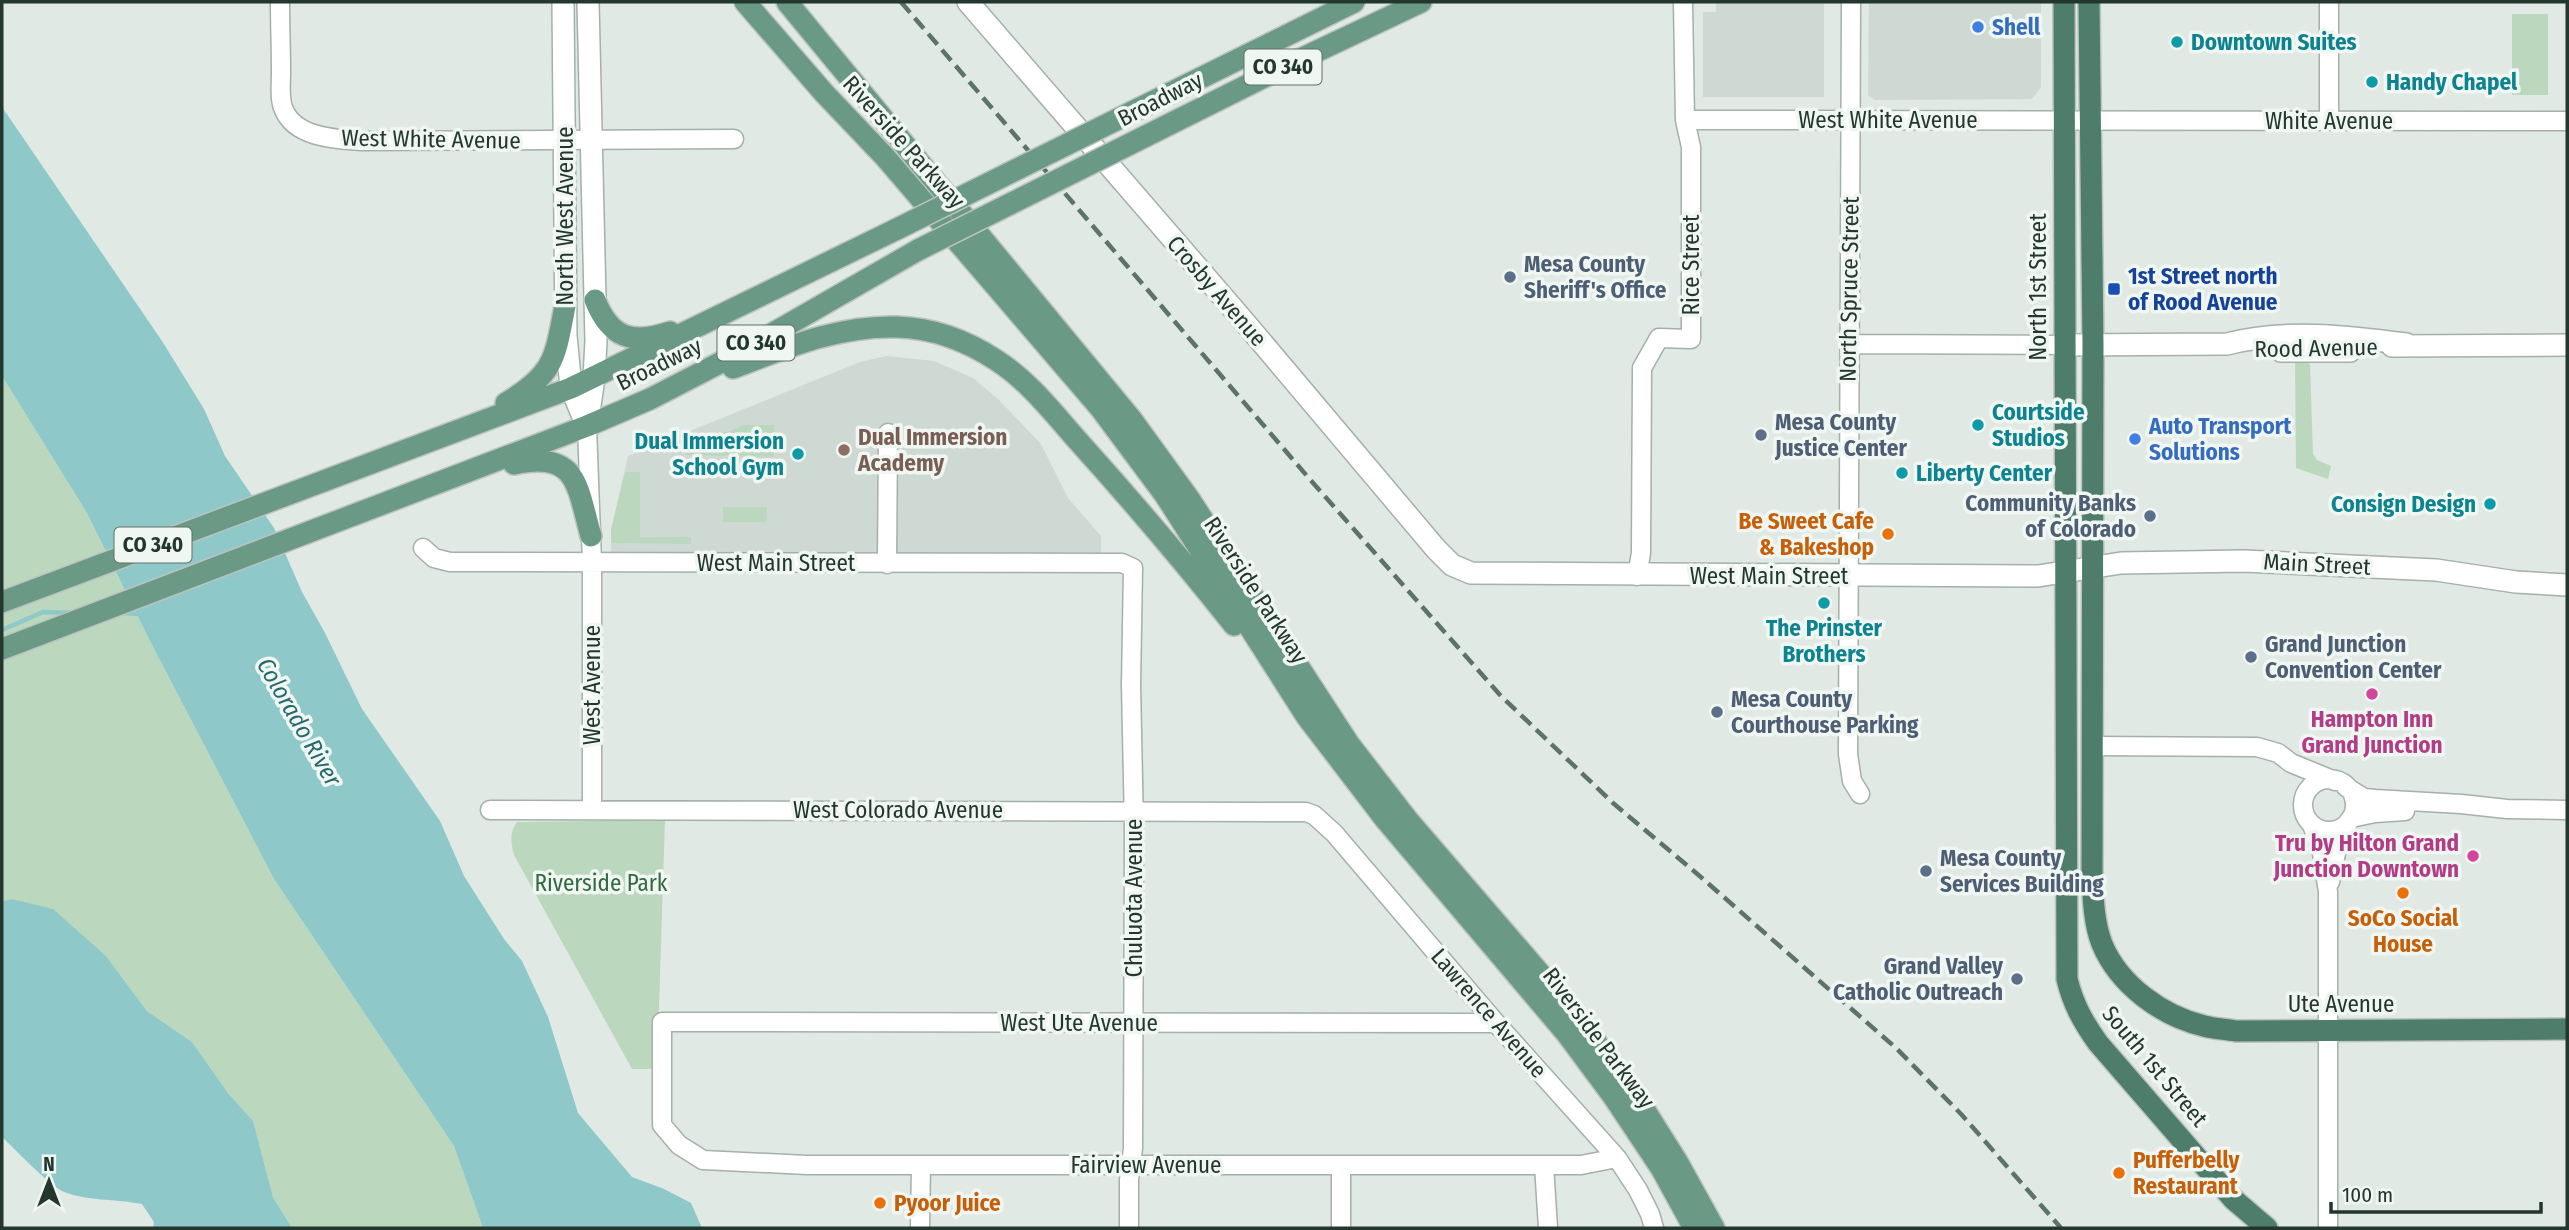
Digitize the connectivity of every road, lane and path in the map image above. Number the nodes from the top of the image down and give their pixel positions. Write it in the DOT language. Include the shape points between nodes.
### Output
graph roads {
  1 [pos="280,2"];
  2 [pos="563,2"];
  3 [pos="588,2"];
  4 [pos="745,2"];
  5 [pos="787,2"];
  6 [pos="968,2"];
  7 [pos="1354,2"];
  8 [pos="1421,2"];
  9 [pos="1683,2"];
  10 [pos="1851,2"];
  11 [pos="2063,2"];
  12 [pos="2089,2"];
  13 [pos="2329,2"];
  14 [pos="1685,120"];
  15 [pos="1851,120"];
  16 [pos="2063,120"];
  17 [pos="2091,121"];
  18 [pos="2329,121"];
  19 [pos="2567,121"];
  20 [pos="564,139"];
  21 [pos="592,139"];
  22 [pos="734,139"];
  23 [pos="595,300"];
  24 [pos="565,306"];
  25 [pos="732,312"];
  26 [pos="1849,344"];
  27 [pos="2063,345"];
  28 [pos="2094,345"];
  29 [pos="2567,345"];
  30 [pos="594,378"];
  31 [pos="571,388"];
  32 [pos="650,399"];
  33 [pos="587,426"];
  34 [pos="888,433"];
  35 [pos="428,442"];
  36 [pos="434,485"];
  37 [pos="591,536"];
  38 [pos="423,548"];
  39 [pos="592,562"];
  40 [pos="887,564"];
  41 [pos="1133,568"];
  42 [pos="2093,568"];
  43 [pos="2067,572"];
  44 [pos="1471,573"];
  45 [pos="1637,576"];
  46 [pos="1848,576"];
  47 [pos="2567,585"];
  48 [pos="2,603"];
  49 [pos="2,649"];
  50 [pos="1307,717"];
  51 [pos="2092,746"];
  52 [pos="2291,763"];
  53 [pos="2341,784"];
  54 [pos="1860,794"];
  55 [pos="2303,802"];
  56 [pos="2436,804"];
  57 [pos="592,809"];
  58 [pos="490,810"];
  59 [pos="2567,810"];
  60 [pos="1134,811"];
  61 [pos="1306,812"];
  62 [pos="2349,820"];
  63 [pos="2312,825"];
  64 [pos="2328,892"];
  65 [pos="2129,983"];
  66 [pos="1134,1023"];
  67 [pos="1496,1023"];
  68 [pos="2567,1029"];
  69 [pos="2327,1030"];
  70 [pos="680,1145"];
  71 [pos="1617,1158"];
  72 [pos="920,1165"];
  73 [pos="1131,1165"];
  74 [pos="1544,1165"];
  75 [pos="1341,1167"];
  76 [pos="2259,1225"];
  77 [pos="920,1228"];
  78 [pos="1129,1228"];
  79 [pos="1341,1228"];
  80 [pos="1548,1228"];
  81 [pos="1654,1228"];
  82 [pos="1694,1228"];
  83 [pos="1714,1228"];
  84 [pos="2328,1228"];
  1 -- 20 [label="street, West White Avenue" via="283,109 298,126 331,138 361,141"];
  2 -- 20 [label="street, North West Avenue"];
  3 -- 21 [label="street, North West Avenue"];
  4 -- 50 [label="main road, Riverside Parkway" via="886,157 1101,408 1165,495"];
  5 -- 83 [label="main road, Riverside Parkway" via="1139,430 1349,744 1407,819 1574,1013 1634,1093"];
  6 -- 44 [label="street, Crosby Avenue" via="1436,549 1452,565"];
  7 -- 25 [label="main road, Broadway / CO 340, bridge"];
  8 -- 32 [label="main road, Broadway / CO 340, bridge" via="918,250"];
  9 -- 14 [label="street, Rice Street"];
  10 -- 15 [label="street, North Spruce Street"];
  11 -- 16 [label="highway, North 1st Street"];
  12 -- 17 [label="highway"];
  13 -- 18 [label="street"];
  14 -- 15 [label="street, West White Avenue"];
  14 -- 45 [label="street, Rice Street" via="1691,147 1691,339 1659,338 1642,369"];
  15 -- 16 [label="street, West White Avenue"];
  15 -- 26 [label="street, North Spruce Street"];
  16 -- 17 [label="street, West White Avenue"];
  16 -- 27 [label="highway, North 1st Street"];
  17 -- 18 [label="street, White Avenue"];
  17 -- 28 [label="highway"];
  18 -- 19 [label="street, White Avenue"];
  20 -- 21 [label="street, West White Avenue"];
  20 -- 24 [label="street, North West Avenue"];
  21 -- 22 [label="street, West White Avenue"];
  21 -- 23 [label="street, North West Avenue"];
  23 -- 25 [label="main road" via="607,325 633,338 645,339"];
  23 -- 30 [label="street, North West Avenue"];
  24 -- 31 [label="street, North West Avenue"];
  24 -- 35 [label="main road" via="552,363 538,381 508,402"];
  25 -- 30 [label="main road, Broadway / CO 340"];
  26 -- 27 [label="street"];
  26 -- 46 [label="street, North Spruce Street"];
  27 -- 28 [label="street, Rood Avenue"];
  27 -- 43 [label="highway, North 1st Street"];
  28 -- 29 [label="street, Rood Avenue" via="2227,344 2252,352 2358,351 2406,344"];
  28 -- 42 [label="highway"];
  30 -- 31 [label="main road, Broadway / CO 340"];
  30 -- 33 [label="street, North West Avenue"];
  31 -- 33 [label="street, North West Avenue"];
  31 -- 35 [label="main road, Broadway / CO 340"];
  32 -- 33 [label="main road, Broadway / CO 340"];
  32 -- 50 [label="main road" via="853,329 925,330 971,346 1013,372 1060,421 1151,522"];
  33 -- 36 [label="main road, Broadway / CO 340"];
  33 -- 37 [label="street, North West Avenue"];
  34 -- 40 [label="street"];
  35 -- 48 [label="main road, Broadway / CO 340"];
  36 -- 37 [label="main road" via="530,460 552,461 572,477"];
  36 -- 49 [label="main road, Broadway / CO 340"];
  37 -- 39 [label="street, North West Avenue"];
  38 -- 39 [label="street, West Main Street" via="434,558 450,562"];
  39 -- 40 [label="street, West Main Street"];
  39 -- 57 [label="street, West Avenue"];
  40 -- 41 [label="street, West Main Street" via="1122,563"];
  41 -- 60 [label="street, Chuluota Avenue"];
  42 -- 43 [label="street, Main Street"];
  42 -- 47 [label="street, Main Street" via="2121,563 2283,562 2445,571"];
  42 -- 51 [label="highway, South 1st Street"];
  43 -- 46 [label="street, West Main Street"];
  43 -- 76 [label="highway, South 1st Street" via="2066,959 2072,1000 2098,1043"];
  44 -- 45 [label="street, West Main Street"];
  45 -- 46 [label="street, West Main Street"];
  46 -- 54 [label="street, North Spruce Street" via="1848,754 1852,780"];
  50 -- 82 [label="main road, Riverside Parkway" via="1385,819 1614,1096"];
  51 -- 52 [label="street" via="2249,746 2271,750"];
  51 -- 65 [label="highway, South 1st Street" via="2093,906 2102,944"];
  52 -- 53 [label="street"];
  52 -- 55 [label="street"];
  53 -- 55 [label="street" via="2324,780 2313,785"];
  53 -- 56 [label="street" via="2364,798"];
  53 -- 62 [label="street" via="2354,802"];
  55 -- 63 [label="street"];
  56 -- 59 [label="street"];
  56 -- 62 [label="street"];
  57 -- 58 [label="street, West Colorado Avenue"];
  57 -- 60 [label="street, West Colorado Avenue"];
  60 -- 61 [label="street, West Colorado Avenue"];
  60 -- 66 [label="street, Chuluota Avenue"];
  61 -- 67 [label="street, Lawrence Avenue" via="1334,833"];
  62 -- 63 [label="street" via="2329,831"];
  62 -- 64 [label="street"];
  63 -- 64 [label="street"];
  64 -- 69 [label="street"];
  65 -- 69 [label="highway, Ute Avenue" via="2152,1003 2204,1026 2236,1031"];
  66 -- 67 [label="street, West Ute Avenue"];
  66 -- 70 [label="street, West Ute Avenue" via="662,1022 662,1125"];
  66 -- 73 [label="street, Chuluota Avenue"];
  67 -- 71 [label="street, Lawrence Avenue"];
  68 -- 69 [label="highway, Ute Avenue"];
  69 -- 84 [label="street"];
  70 -- 72 [label="street, Fairview Avenue" via="704,1160"];
  71 -- 74 [label="street, Fairview Avenue" via="1581,1165"];
  71 -- 81 [label="street, Lawrence Avenue" via="1638,1190"];
  72 -- 73 [label="street, Fairview Avenue"];
  72 -- 77 [label="street"];
  73 -- 75 [label="street, Fairview Avenue"];
  73 -- 78 [label="street, Chuluota Avenue"];
  74 -- 75 [label="street, Fairview Avenue"];
  74 -- 80 [label="street"];
  75 -- 79 [label="street"];
}
